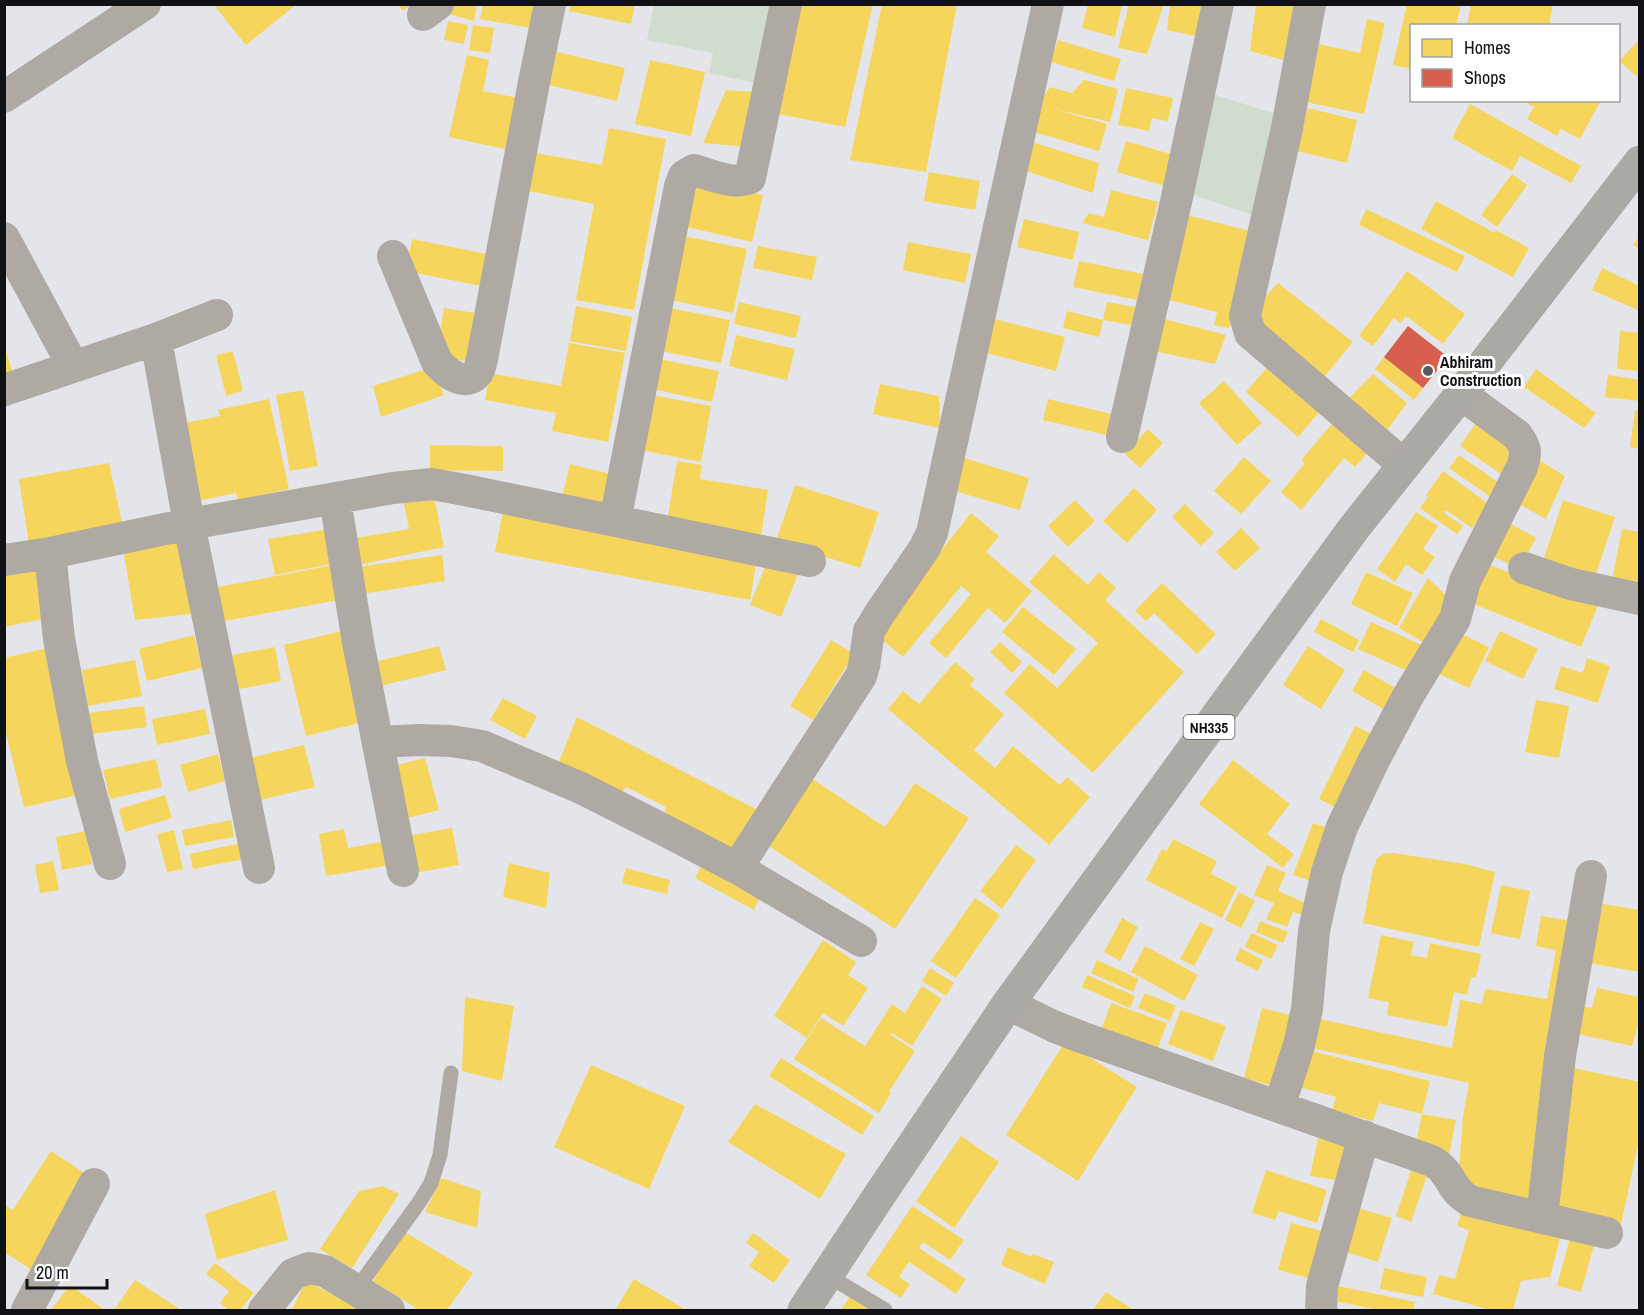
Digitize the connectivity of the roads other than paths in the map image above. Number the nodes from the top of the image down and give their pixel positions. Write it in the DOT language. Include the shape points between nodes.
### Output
graph roads {
  1 [pos="145,4"];
  2 [pos="550,4"];
  3 [pos="786,4"];
  4 [pos="1048,4"];
  5 [pos="1218,4"];
  6 [pos="1310,4"];
  7 [pos="4,98"];
  8 [pos="1640,162"];
  9 [pos="4,238"];
  10 [pos="393,256"];
  11 [pos="217,315"];
  12 [pos="156,339"];
  13 [pos="73,366"];
  14 [pos="4,390"];
  15 [pos="1461,393"];
  16 [pos="1122,437"];
  17 [pos="1404,465"];
  18 [pos="335,499"];
  19 [pos="615,521"];
  20 [pos="189,524"];
  21 [pos="50,553"];
  22 [pos="4,560"];
  23 [pos="810,561"];
  24 [pos="1524,568"];
  25 [pos="1640,599"];
  26 [pos="378,742"];
  27 [pos="110,864"];
  28 [pos="259,868"];
  29 [pos="737,868"];
  30 [pos="403,871"];
  31 [pos="1591,876"];
  32 [pos="861,941"];
  33 [pos="1008,1004"];
  34 [pos="451,1073"];
  35 [pos="1279,1107"];
  36 [pos="1364,1136"];
  37 [pos="94,1184"];
  38 [pos="1542,1218"];
  39 [pos="1607,1233"];
  40 [pos="827,1275"];
  41 [pos="356,1290"];
  42 [pos="27,1311"];
  43 [pos="264,1311"];
  44 [pos="389,1311"];
  45 [pos="804,1311"];
  46 [pos="885,1311"];
  47 [pos="1321,1311"];
  1 -- 7 [label="street"];
  2 -- 10 [label="street" via="482,358 478,372 470,378 458,379 447,374 437,362"];
  3 -- 19 [label="street" via="750,178 731,180 694,170 684,176 680,186"];
  4 -- 29 [label="street" via="932,533 869,631 861,676"];
  5 -- 16 [label="street"];
  6 -- 17 [label="street" via="1245,316 1250,333"];
  8 -- 15 [label="highway, NH335"];
  9 -- 13 [label="street"];
  11 -- 12 [label="street"];
  12 -- 13 [label="street"];
  12 -- 20 [label="street"];
  13 -- 14 [label="street"];
  15 -- 17 [label="highway, NH335"];
  15 -- 35 [label="street" via="1517,435 1527,454 1465,581 1455,619 1408,696 1342,827 1314,932 1307,1009 1299,1045"];
  17 -- 33 [label="highway, NH335"];
  18 -- 19 [label="street" via="432,484"];
  18 -- 20 [label="street"];
  18 -- 26 [label="street"];
  19 -- 23 [label="street"];
  20 -- 21 [label="street"];
  20 -- 28 [label="street"];
  21 -- 22 [label="street"];
  21 -- 27 [label="street" via="60,639 82,761"];
  24 -- 25 [label="street" via="1571,584"];
  26 -- 29 [label="street" via="451,741 482,746 581,789"];
  26 -- 30 [label="street"];
  29 -- 32 [label="street"];
  31 -- 38 [label="street" via="1560,1056"];
  33 -- 35 [label="street" via="1081,1037"];
  33 -- 40 [label="highway, NH335"];
  34 -- 41 [label="lane" via="440,1155 431,1183"];
  35 -- 36 [label="street"];
  36 -- 38 [label="street" via="1432,1161 1470,1201"];
  36 -- 47 [label="street" via="1322,1286"];
  37 -- 42 [label="street"];
  38 -- 39 [label="street"];
  40 -- 45 [label="highway, NH335"];
  40 -- 46 [label="lane"];
  41 -- 43 [label="street" via="326,1271 309,1268 293,1274"];
  41 -- 44 [label="street"];
}
